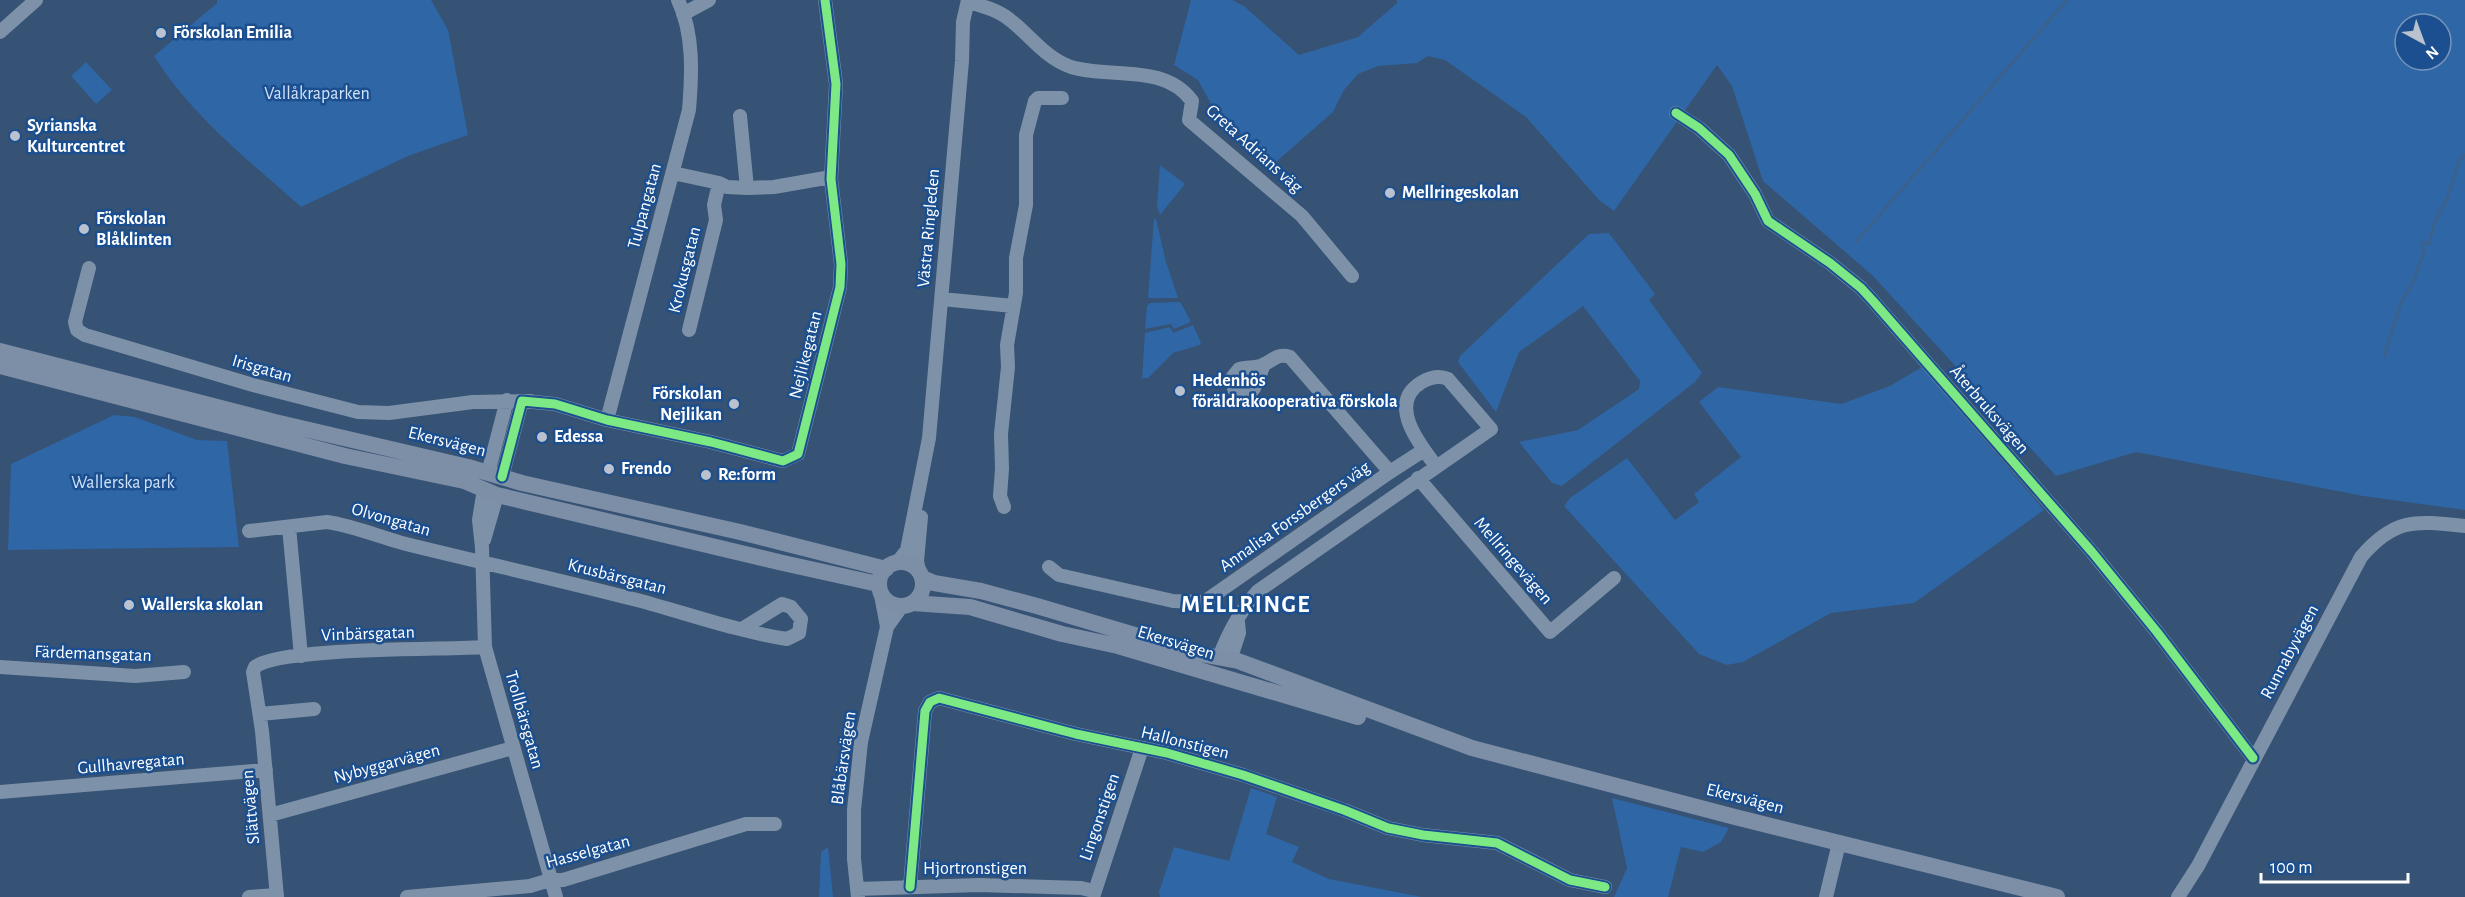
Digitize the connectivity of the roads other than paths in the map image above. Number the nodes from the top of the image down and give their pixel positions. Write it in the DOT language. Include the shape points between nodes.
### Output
graph roads {
  1 [pos="36,0"];
  2 [pos="678,0"];
  3 [pos="709,0"];
  4 [pos="825,0"];
  5 [pos="968,1"];
  6 [pos="683,14"];
  7 [pos="0,33"];
  8 [pos="1062,98"];
  9 [pos="1676,113"];
  10 [pos="740,116"];
  11 [pos="673,173"];
  12 [pos="831,177"];
  13 [pos="719,183"];
  14 [pos="747,188"];
  15 [pos="89,268"];
  16 [pos="1352,276"];
  17 [pos="942,299"];
  18 [pos="1013,306"];
  19 [pos="689,330"];
  20 [pos="0,351"];
  21 [pos="1264,364"];
  22 [pos="0,366"];
  23 [pos="514,400"];
  24 [pos="607,420"];
  25 [pos="1424,450"];
  26 [pos="1436,466"];
  27 [pos="1390,472"];
  28 [pos="1419,478"];
  29 [pos="493,483"];
  30 [pos="1004,507"];
  31 [pos="917,516"];
  32 [pos="2465,526"];
  33 [pos="290,527"];
  34 [pos="249,531"];
  35 [pos="482,555"];
  36 [pos="1049,567"];
  37 [pos="920,575"];
  38 [pos="886,577"];
  39 [pos="1614,578"];
  40 [pos="907,605"];
  41 [pos="887,627"];
  42 [pos="742,629"];
  43 [pos="485,648"];
  44 [pos="302,656"];
  45 [pos="1225,659"];
  46 [pos="255,666"];
  47 [pos="0,667"];
  48 [pos="184,672"];
  49 [pos="1219,677"];
  50 [pos="314,709"];
  51 [pos="260,714"];
  52 [pos="1426,733"];
  53 [pos="513,748"];
  54 [pos="1142,748"];
  55 [pos="2253,758"];
  56 [pos="266,770"];
  57 [pos="0,792"];
  58 [pos="270,814"];
  59 [pos="775,824"];
  60 [pos="1839,843"];
  61 [pos="2198,867"];
  62 [pos="550,880"];
  63 [pos="910,887"];
  64 [pos="1605,887"];
  65 [pos="857,893"];
  66 [pos="1093,894"];
  67 [pos="277,896"];
  68 [pos="249,897"];
  69 [pos="406,897"];
  70 [pos="556,897"];
  71 [pos="1826,897"];
  72 [pos="2057,897"];
  73 [pos="2178,897"];
  74 [pos="2190,897"];
  1 -- 7 [label="street"];
  2 -- 6 [label="street, Tulpangatan"];
  3 -- 6 [label="street"];
  4 -- 12 [label="street, Nejlikegatan" via="836,84"];
  5 -- 16 [label="street, Greta Adrians väg" via="1003,15 1037,46 1069,66 1159,78 1176,86 1192,101 1190,120 1302,216"];
  5 -- 17 [label="street, Västra Ringleden" via="963,22"];
  6 -- 11 [label="street, Tulpangatan" via="691,83 689,110"];
  8 -- 18 [label="street" via="1038,98 1031,110 1026,135 1025,213 1016,258"];
  9 -- 55 [label="street, Återbruksvägen" via="1729,155 1768,221 1830,262 1873,301 2092,552"];
  10 -- 14 [label="street"];
  11 -- 13 [label="street"];
  11 -- 24 [label="street, Tulpangatan"];
  12 -- 14 [label="street"];
  12 -- 24 [label="street, Nejlikegatan" via="840,287 798,454 783,461"];
  13 -- 14 [label="street"];
  13 -- 19 [label="street, Krokusgatan" via="714,205 716,220"];
  15 -- 23 [label="street, Irisgatan" via="75,322 77,330 85,335 358,412 400,413"];
  17 -- 18 [label="street"];
  17 -- 31 [label="street, Västra Ringleden"];
  18 -- 30 [label="street" via="1000,434 999,496"];
  20 -- 29 [label="main road, Ekersvägen"];
  21 -- 27 [label="street, Annalisa Forssbergers väg" via="1274,357 1290,357"];
  22 -- 29 [label="main road, Ekersvägen" via="345,456 464,481"];
  23 -- 24 [label="street, Nejlikegatan" via="542,401"];
  23 -- 29 [label="street"];
  25 -- 26 [label="street"];
  25 -- 26 [label="street" via="1409,428 1408,398 1415,386 1441,376 1448,379 1491,429"];
  25 -- 27 [label="street, Annalisa Forssbergers väg"];
  26 -- 28 [label="street"];
  27 -- 36 [label="street, Annalisa Forssbergers väg" via="1204,602 1173,601 1059,574"];
  28 -- 39 [label="street, Mellringevägen" via="1550,632"];
  28 -- 45 [label="street" via="1257,591 1230,630"];
  29 -- 35 [label="street, Trollbärsgatan"];
  29 -- 38 [label="main road, Ekersvägen" via="772,561"];
  31 -- 37 [label="street, Västra Ringleden"];
  31 -- 38 [label="street, Västra Ringleden" via="907,550"];
  32 -- 55 [label="street, Runnabyvägen" via="2416,522 2372,545 2351,574"];
  33 -- 34 [label="street, Olvongatan"];
  33 -- 35 [label="street, Olvongatan" via="327,522 398,542"];
  33 -- 44 [label="street"];
  35 -- 42 [label="street, Krusbärsgatan"];
  35 -- 43 [label="street, Trollbärsgatan"];
  37 -- 38 [label="main road" via="907,563"];
  37 -- 40 [label="main road" via="923,590"];
  37 -- 45 [label="main road, Ekersvägen" via="934,584 981,591 1167,646"];
  38 -- 40 [label="main road" via="891,604"];
  38 -- 41 [label="street, Blåbärsvägen"];
  40 -- 41 [label="street, Blåbärsvägen"];
  40 -- 49 [label="main road, Ekersvägen" via="970,608"];
  41 -- 65 [label="street, Blåbärsvägen" via="856,779"];
  43 -- 44 [label="street, Vinbärsgatan"];
  43 -- 53 [label="street, Trollbärsgatan"];
  44 -- 46 [label="street, Vinbärsgatan" via="269,659"];
  45 -- 49 [label="main road"];
  45 -- 52 [label="main road, Ekersvägen" via="1262,669"];
  46 -- 51 [label="street, Slättvägen"];
  47 -- 48 [label="street, Färdemansgatan" via="135,676"];
  49 -- 52 [label="main road, Ekersvägen" via="1377,723"];
  50 -- 51 [label="street"];
  51 -- 56 [label="street, Slättvägen"];
  52 -- 60 [label="main road, Ekersvägen"];
  53 -- 58 [label="street, Nybyggarvägen"];
  53 -- 62 [label="street, Trollbärsgatan"];
  54 -- 63 [label="street, Hallonstigen" via="939,698 930,702 925,711"];
  54 -- 64 [label="street, Hallonstigen" via="1253,778 1388,828 1497,843 1570,880"];
  54 -- 66 [label="street, Lingonstigen"];
  55 -- 61 [label="street, Runnabyvägen"];
  56 -- 57 [label="street, Gullhavregatan"];
  56 -- 58 [label="street, Slättvägen"];
  58 -- 67 [label="street, Slättvägen"];
  59 -- 62 [label="street, Hasselgatan" via="746,824 563,880"];
  60 -- 71 [label="street"];
  60 -- 72 [label="main road, Ekersvägen"];
  61 -- 73 [label="street, Runnabyvägen"];
  61 -- 74 [label="street, Runnabyvägen"];
  62 -- 69 [label="street, Hasselgatan" via="530,886"];
  62 -- 70 [label="street, Trollbärsgatan"];
  63 -- 65 [label="street, Hjortronstigen"];
  63 -- 66 [label="street, Hjortronstigen" via="1081,888"];
  67 -- 68 [label="street"];
}
